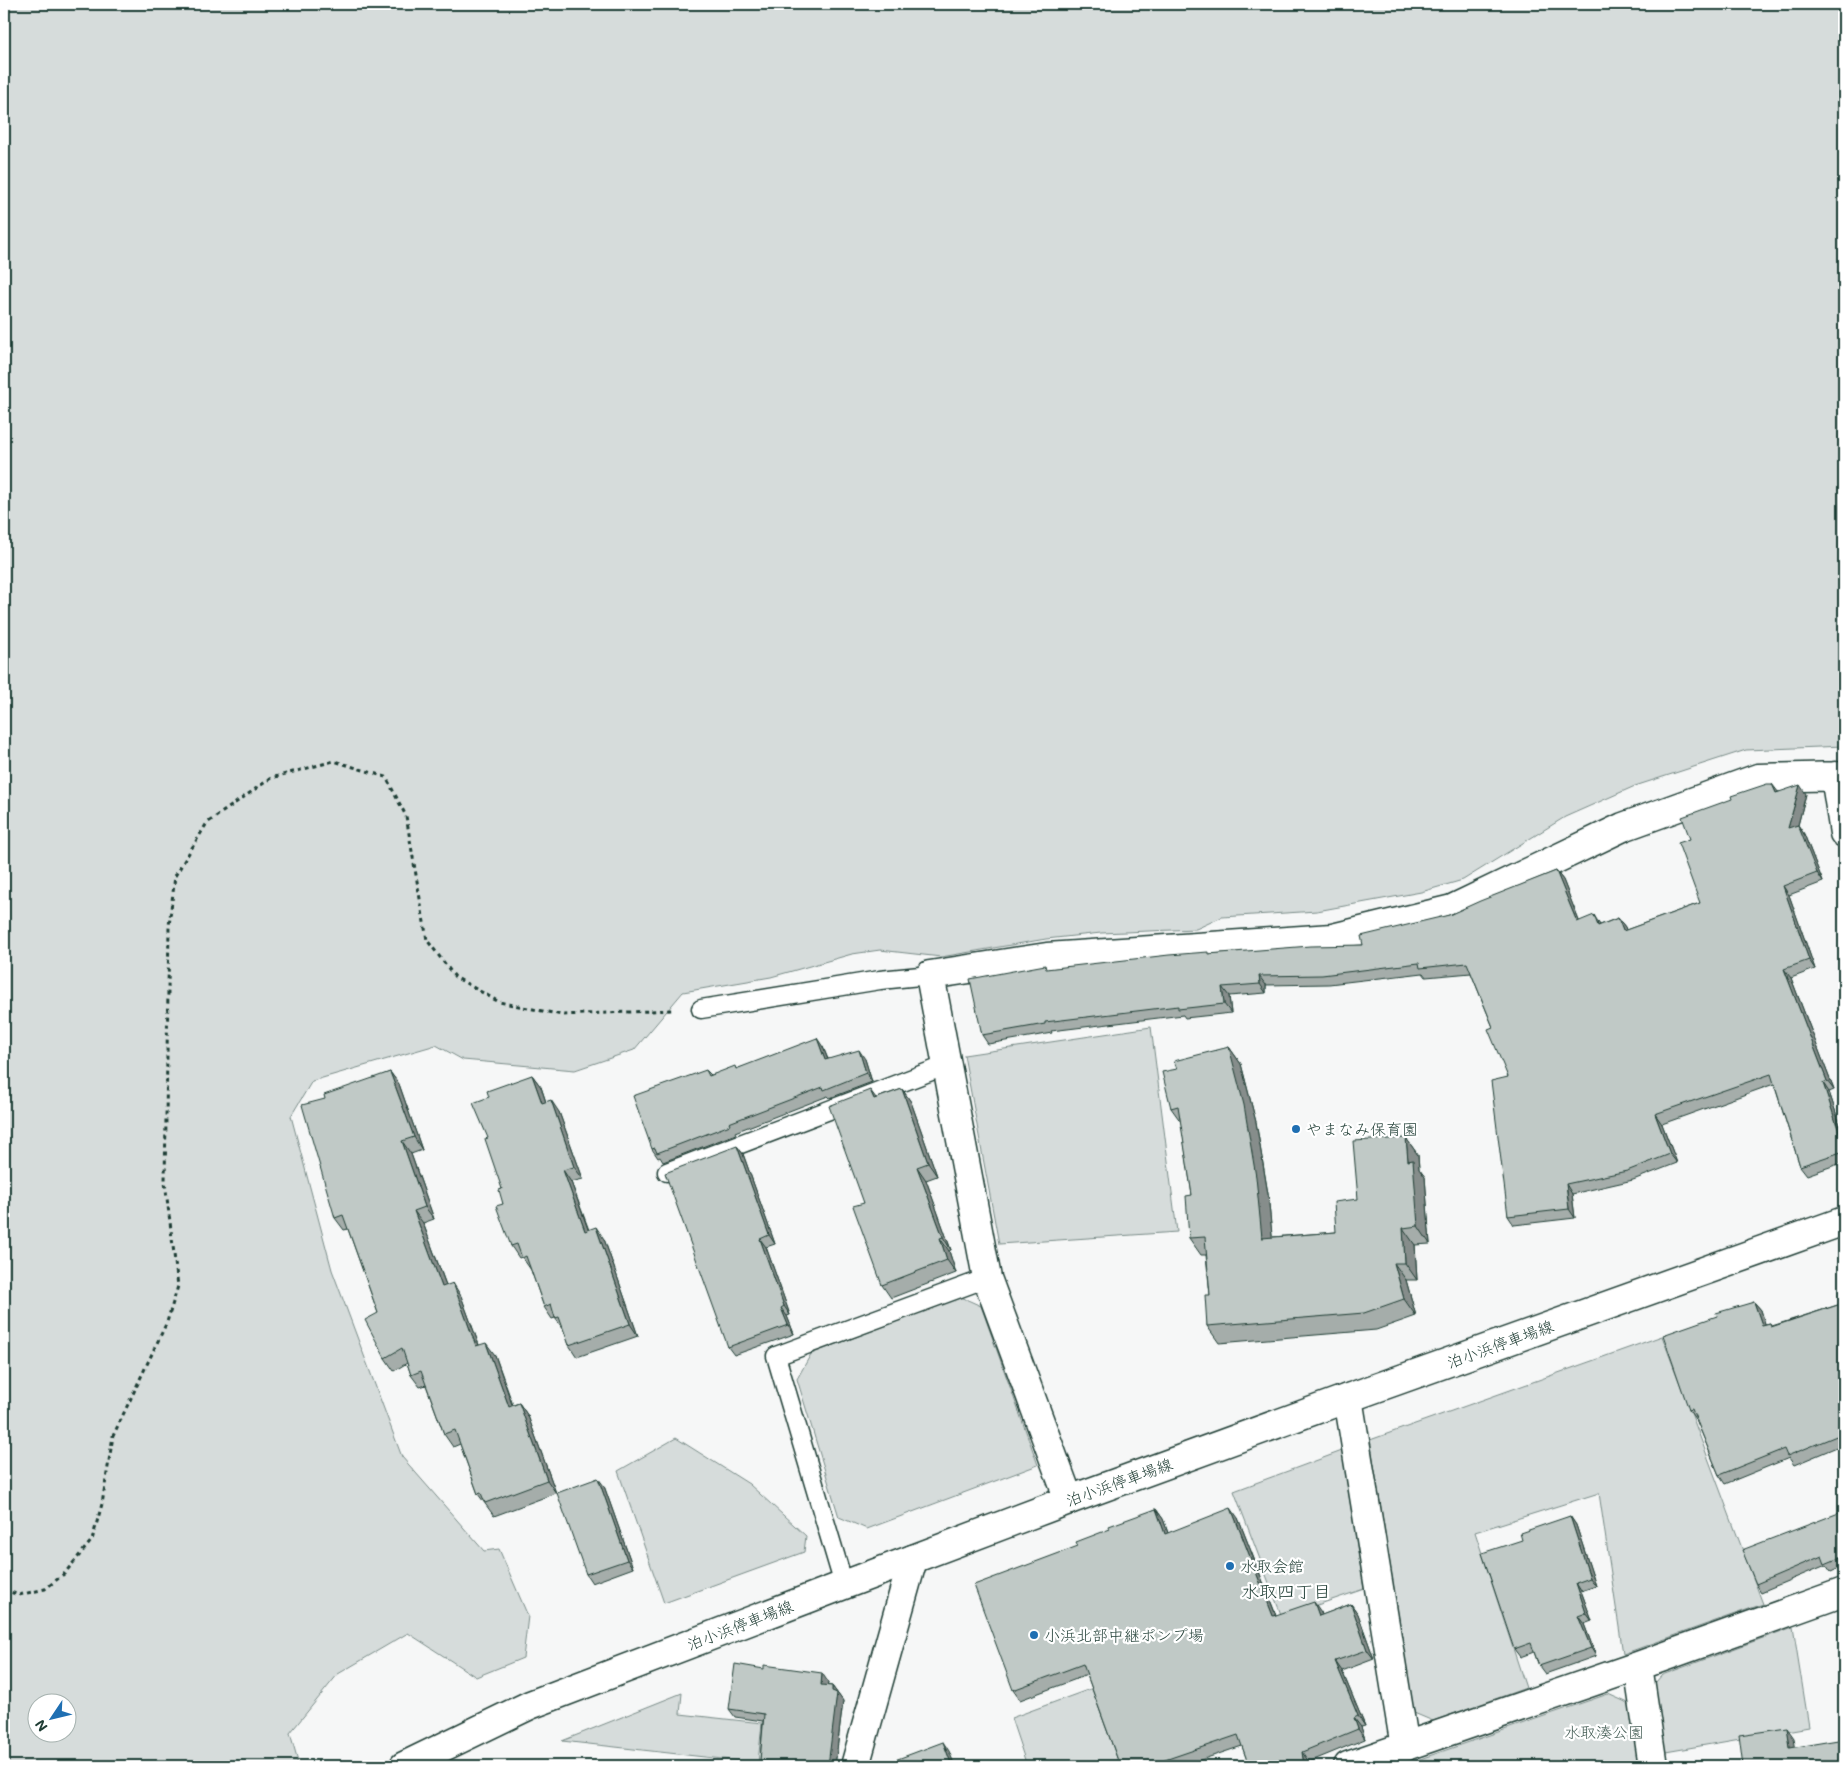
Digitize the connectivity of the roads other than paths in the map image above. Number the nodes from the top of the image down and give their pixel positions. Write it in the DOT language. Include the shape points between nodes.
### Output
graph roads {
  1 [pos="1840,776"];
  2 [pos="1844,833"];
  3 [pos="930,975"];
  4 [pos="701,1009"];
  5 [pos="947,1065"];
  6 [pos="667,1172"];
  7 [pos="1844,1222"];
  8 [pos="987,1278"];
  9 [pos="1348,1398"];
  10 [pos="1069,1500"];
  11 [pos="913,1559"];
  12 [pos="844,1585"];
  13 [pos="1844,1592"];
  14 [pos="1638,1666"];
  15 [pos="1405,1747"];
  16 [pos="404,1766"];
  17 [pos="855,1766"];
  18 [pos="1348,1766"];
  19 [pos="1653,1766"];
  1 -- 2 [label="street"];
  1 -- 3 [label="street" via="1758,778 1623,827 1452,909 1332,938 1047,956"];
  3 -- 4 [label="lane"];
  3 -- 5 [label="street"];
  5 -- 6 [label="lane"];
  5 -- 8 [label="street"];
  7 -- 9 [label="street, 泊小浜停車場線"];
  8 -- 10 [label="street"];
  8 -- 12 [label="lane" via="776,1356"];
  9 -- 10 [label="street, 泊小浜停車場線"];
  9 -- 15 [label="street"];
  10 -- 11 [label="street, 泊小浜停車場線"];
  11 -- 12 [label="street, 泊小浜停車場線"];
  11 -- 17 [label="street"];
  12 -- 16 [label="street, 泊小浜停車場線" via="530,1705"];
  13 -- 14 [label="street"];
  14 -- 15 [label="street"];
  14 -- 19 [label="street"];
  15 -- 18 [label="street"];
}
